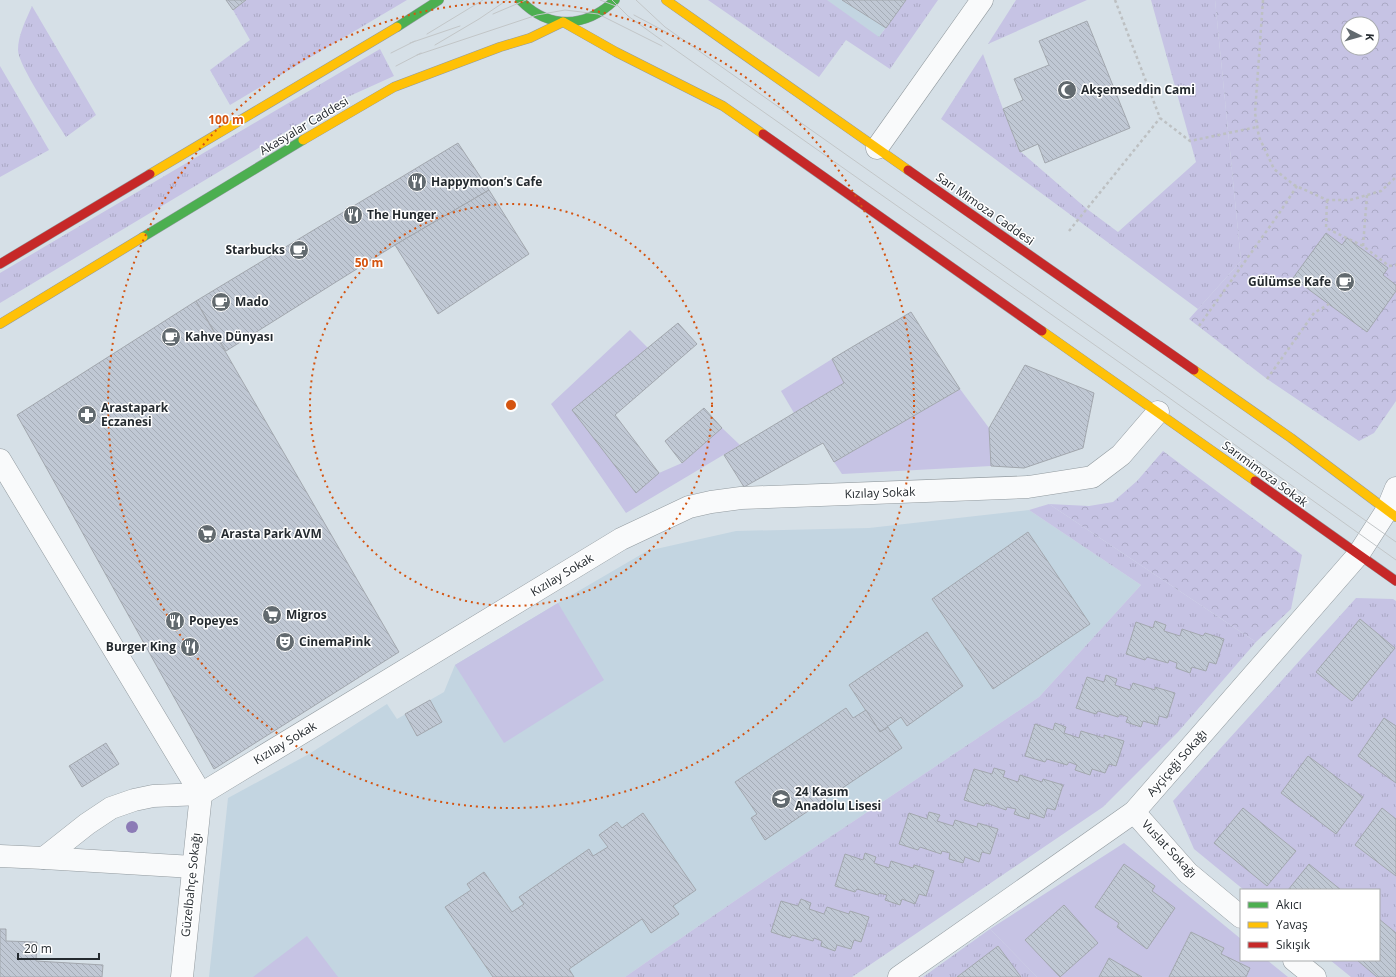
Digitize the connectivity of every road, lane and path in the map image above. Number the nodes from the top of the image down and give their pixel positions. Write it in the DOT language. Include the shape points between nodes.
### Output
graph roads {
  1 [pos="439,0"];
  2 [pos="520,0"];
  3 [pos="615,0"];
  4 [pos="666,0"];
  5 [pos="982,0"];
  6 [pos="1115,0"];
  7 [pos="1263,0"];
  8 [pos="563,22"];
  9 [pos="1160,118"];
  10 [pos="1257,127"];
  11 [pos="877,148"];
  12 [pos="1396,177"];
  13 [pos="1297,186"];
  14 [pos="1367,195"];
  15 [pos="1328,200"];
  16 [pos="1069,232"];
  17 [pos="1363,246"];
  18 [pos="0,264"];
  19 [pos="1396,266"];
  20 [pos="1329,304"];
  21 [pos="0,324"];
  22 [pos="1199,326"];
  23 [pos="1267,380"];
  24 [pos="1158,412"];
  25 [pos="0,460"];
  26 [pos="1396,488"];
  27 [pos="1391,514"];
  28 [pos="1358,555"];
  29 [pos="1396,581"];
  30 [pos="201,794"];
  31 [pos="1134,812"];
  32 [pos="0,856"];
  33 [pos="44,858"];
  34 [pos="194,867"];
  35 [pos="1240,916"];
  36 [pos="1295,961"];
  37 [pos="182,977"];
  38 [pos="899,977"];
  39 [pos="1315,977"];
  1 -- 18 [label="main road"];
  2 -- 8 [label="main road" via="537,14"];
  3 -- 8 [label="main road" via="598,14 581,21"];
  4 -- 11 [label="main road, Sarı Mimoza Caddesi"];
  5 -- 11 [label="street"];
  6 -- 9 [label="path"];
  7 -- 10 [label="path" via="1255,113"];
  8 -- 21 [label="main road, Akasyalar Caddesi" via="530,38 394,87"];
  8 -- 24 [label="main road" via="723,106"];
  9 -- 10 [label="path" via="1190,141"];
  9 -- 16 [label="path"];
  10 -- 13 [label="path" via="1274,169"];
  11 -- 27 [label="main road, Sarı Mimoza Caddesi" via="1291,438"];
  12 -- 14 [label="path" via="1381,191"];
  13 -- 15 [label="path"];
  13 -- 22 [label="path"];
  14 -- 15 [label="path" via="1350,200"];
  14 -- 17 [label="path"];
  15 -- 17 [label="path" via="1326,228"];
  17 -- 19 [label="path" via="1389,266"];
  20 -- 23 [label="path" via="1314,313"];
  24 -- 28 [label="main road, Sarımimoza Sokak"];
  24 -- 30 [label="street, Kızılay Sokak" via="1121,455 1092,477 1028,487 741,498 690,507 621,539"];
  25 -- 30 [label="street"];
  26 -- 27 [label="street, Ayçiçeği Sokağı"];
  27 -- 28 [label="street, Ayçiçeği Sokağı"];
  28 -- 29 [label="main road"];
  28 -- 31 [label="street, Ayçiçeği Sokağı"];
  30 -- 33 [label="street, Kızılay Sokak" via="153,796 111,808 86,824"];
  30 -- 34 [label="street, Güzelbahçe Sokağı"];
  31 -- 35 [label="street, Vuslat Sokağı" via="1188,873"];
  31 -- 38 [label="street, Ayçiçeği Sokağı"];
  32 -- 33 [label="street"];
  33 -- 34 [label="street"];
  34 -- 37 [label="street, Güzelbahçe Sokağı"];
  36 -- 39 [label="street"];
}
